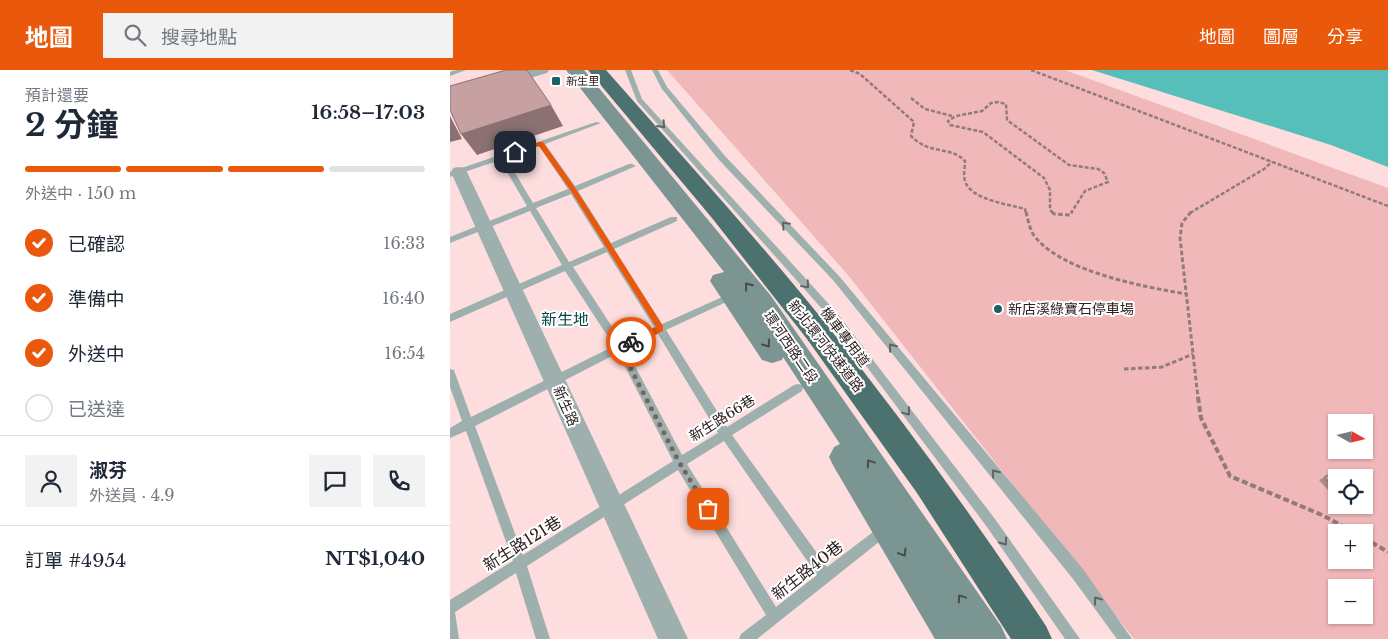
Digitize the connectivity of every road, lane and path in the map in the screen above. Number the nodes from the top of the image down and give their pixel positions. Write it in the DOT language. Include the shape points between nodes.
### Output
graph roads {
  1 [pos="463,70"];
  2 [pos="542,70"];
  3 [pos="555,70"];
  4 [pos="575,70"];
  5 [pos="597,70"];
  6 [pos="602,70"];
  7 [pos="628,70"];
  8 [pos="655,70"];
  9 [pos="850,70"];
  10 [pos="1031,70"];
  11 [pos="450,74"];
  12 [pos="450,98"];
  13 [pos="911,98"];
  14 [pos="952,116"];
  15 [pos="598,123"];
  16 [pos="541,143"];
  17 [pos="502,157"];
  18 [pos="1272,162"];
  19 [pos="632,166"];
  20 [pos="454,174"];
  21 [pos="573,190"];
  22 [pos="533,206"];
  23 [pos="1388,206"];
  24 [pos="674,219"];
  25 [pos="484,226"];
  26 [pos="450,240"];
  27 [pos="609,248"];
  28 [pos="567,266"];
  29 [pos="513,290"];
  30 [pos="1187,294"];
  31 [pos="732,296"];
  32 [pos="450,318"];
  33 [pos="660,329"];
  34 [pos="620,348"];
  35 [pos="1193,354"];
  36 [pos="1124,369"];
  37 [pos="450,373"];
  38 [pos="555,381"];
  39 [pos="798,388"];
  40 [pos="469,424"];
  41 [pos="450,433"];
  42 [pos="725,434"];
  43 [pos="679,462"];
  44 [pos="611,506"];
  45 [pos="1339,524"];
  46 [pos="888,528"];
  47 [pos="1373,543"];
  48 [pos="1388,552"];
  49 [pos="520,564"];
  50 [pos="826,577"];
  51 [pos="450,608"];
  52 [pos="450,616"];
  53 [pos="775,617"];
  54 [pos="972,635"];
  55 [pos="452,639"];
  56 [pos="543,639"];
  57 [pos="673,639"];
  58 [pos="746,639"];
  59 [pos="1033,639"];
  60 [pos="1041,639"];
  61 [pos="1073,639"];
  62 [pos="1126,639"];
  1 -- 11 [label="lane"];
  2 -- 12 [label="street"];
  3 -- 15 [label="main road, 環河西路二段"];
  54 -- 4 [label="main road, 環河西路二段, one-way" via="762,303"];
  5 -- 59 [label="highway, 新北環河快速道路" via="738,233 879,414 978,554"];
  6 -- 60 [label="lane, 機車專用道" via="821,326 986,551"];
  7 -- 61 [label="lane, one-way" via="638,100 834,316 991,523"];
  62 -- 8 [label="lane, one-way" via="1078,574 849,293 722,158 664,88"];
  9 -- 30 [label="path" via="860,74 914,122 911,136 918,142 928,148 952,151 961,156 965,161 964,180 969,189 987,200 1025,209 1032,232 1047,249 1068,262 1150,289"];
  10 -- 18 [label="path"];
  13 -- 14 [label="path" via="925,109"];
  14 -- 14 [label="path" via="982,111 991,103 1006,104 1007,120 1069,165 1098,169 1108,182 1085,191 1070,214 1054,214 1050,210 1050,190 1044,178 984,132 950,125 948,121"];
  15 -- 16 [label="lane"];
  15 -- 19 [label="main road, 環河西路二段"];
  16 -- 17 [label="lane"];
  16 -- 21 [label="lane"];
  17 -- 20 [label="lane"];
  17 -- 22 [label="lane"];
  18 -- 23 [label="path"];
  18 -- 30 [label="path" via="1192,211 1182,223 1180,238"];
  19 -- 21 [label="lane"];
  19 -- 24 [label="main road, 環河西路二段"];
  20 -- 25 [label="street, 新生路"];
  21 -- 22 [label="lane"];
  21 -- 27 [label="lane"];
  22 -- 25 [label="lane"];
  22 -- 28 [label="lane"];
  24 -- 27 [label="lane"];
  24 -- 31 [label="main road, 環河西路二段"];
  25 -- 26 [label="lane"];
  25 -- 29 [label="street, 新生路"];
  27 -- 28 [label="lane"];
  27 -- 33 [label="lane"];
  28 -- 29 [label="lane"];
  28 -- 34 [label="lane"];
  29 -- 32 [label="lane"];
  29 -- 38 [label="street, 新生路"];
  30 -- 35 [label="path"];
  31 -- 33 [label="lane"];
  31 -- 39 [label="main road, 環河西路二段, one-way"];
  33 -- 34 [label="lane"];
  33 -- 42 [label="lane"];
  34 -- 38 [label="lane"];
  34 -- 43 [label="lane"];
  35 -- 36 [label="path" via="1162,368"];
  35 -- 45 [label="path" via="1201,418 1230,476"];
  37 -- 40 [label="lane"];
  38 -- 40 [label="lane"];
  38 -- 44 [label="street, 新生路"];
  39 -- 42 [label="lane, 新生路66巷"];
  39 -- 46 [label="main road, 環河西路二段" via="829,431"];
  40 -- 41 [label="lane"];
  40 -- 49 [label="lane"];
  42 -- 43 [label="lane, 新生路66巷"];
  42 -- 50 [label="lane"];
  43 -- 44 [label="lane, 新生路66巷"];
  43 -- 53 [label="lane"];
  44 -- 49 [label="lane, 新生路121巷"];
  44 -- 57 [label="street, 新生路"];
  46 -- 50 [label="lane, 新生路40巷"];
  46 -- 54 [label="main road, 環河西路二段, one-way"];
  47 -- 48 [label="path"];
  49 -- 51 [label="lane, 新生路121巷"];
  49 -- 56 [label="lane"];
  50 -- 53 [label="lane, 新生路40巷"];
  52 -- 55 [label="lane"];
  53 -- 58 [label="lane, 新生路40巷"];
}
